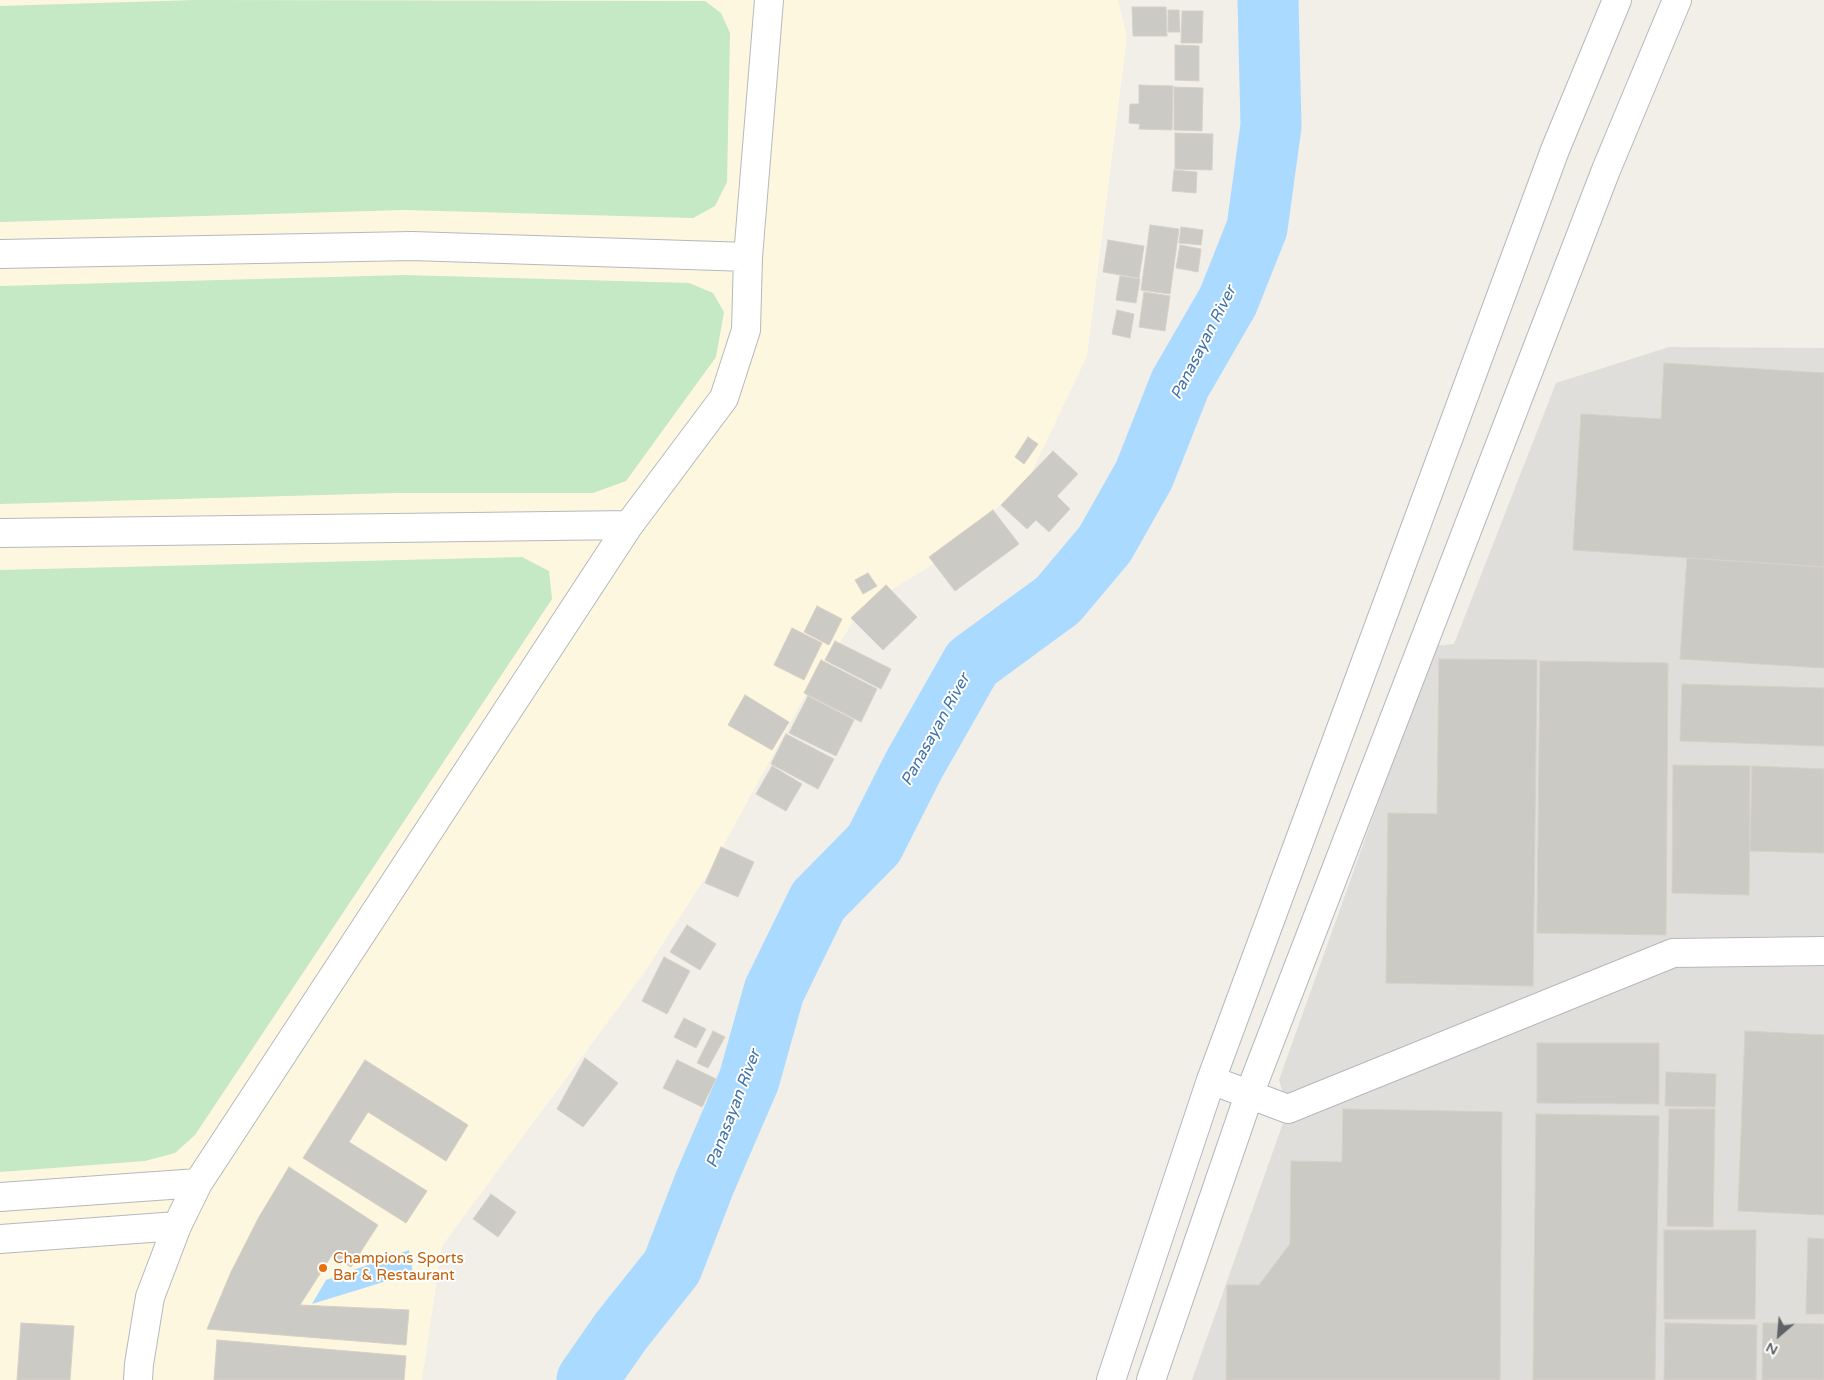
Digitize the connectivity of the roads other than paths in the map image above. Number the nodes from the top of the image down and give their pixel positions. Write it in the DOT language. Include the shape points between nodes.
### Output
graph roads {
  1 [pos="769,0"];
  2 [pos="1617,0"];
  3 [pos="1677,0"];
  4 [pos="0,254"];
  5 [pos="748,257"];
  6 [pos="629,525"];
  7 [pos="0,533"];
  8 [pos="1824,951"];
  9 [pos="1211,1080"];
  10 [pos="1250,1094"];
  11 [pos="198,1183"];
  12 [pos="0,1197"];
  13 [pos="177,1226"];
  14 [pos="0,1239"];
  15 [pos="138,1380"];
  16 [pos="1111,1380"];
  17 [pos="1151,1380"];
  1 -- 5 [label="street"];
  2 -- 9 [label="street" via="1555,150"];
  3 -- 10 [label="street" via="1606,170"];
  4 -- 5 [label="street" via="412,246"];
  5 -- 6 [label="street" via="746,330 724,398"];
  6 -- 7 [label="street"];
  6 -- 11 [label="street"];
  8 -- 10 [label="street" via="1673,953 1288,1109"];
  9 -- 10 [label="street"];
  9 -- 16 [label="street"];
  10 -- 17 [label="street"];
  11 -- 12 [label="street"];
  11 -- 13 [label="street"];
  13 -- 14 [label="street"];
  13 -- 15 [label="street" via="150,1297"];
}
